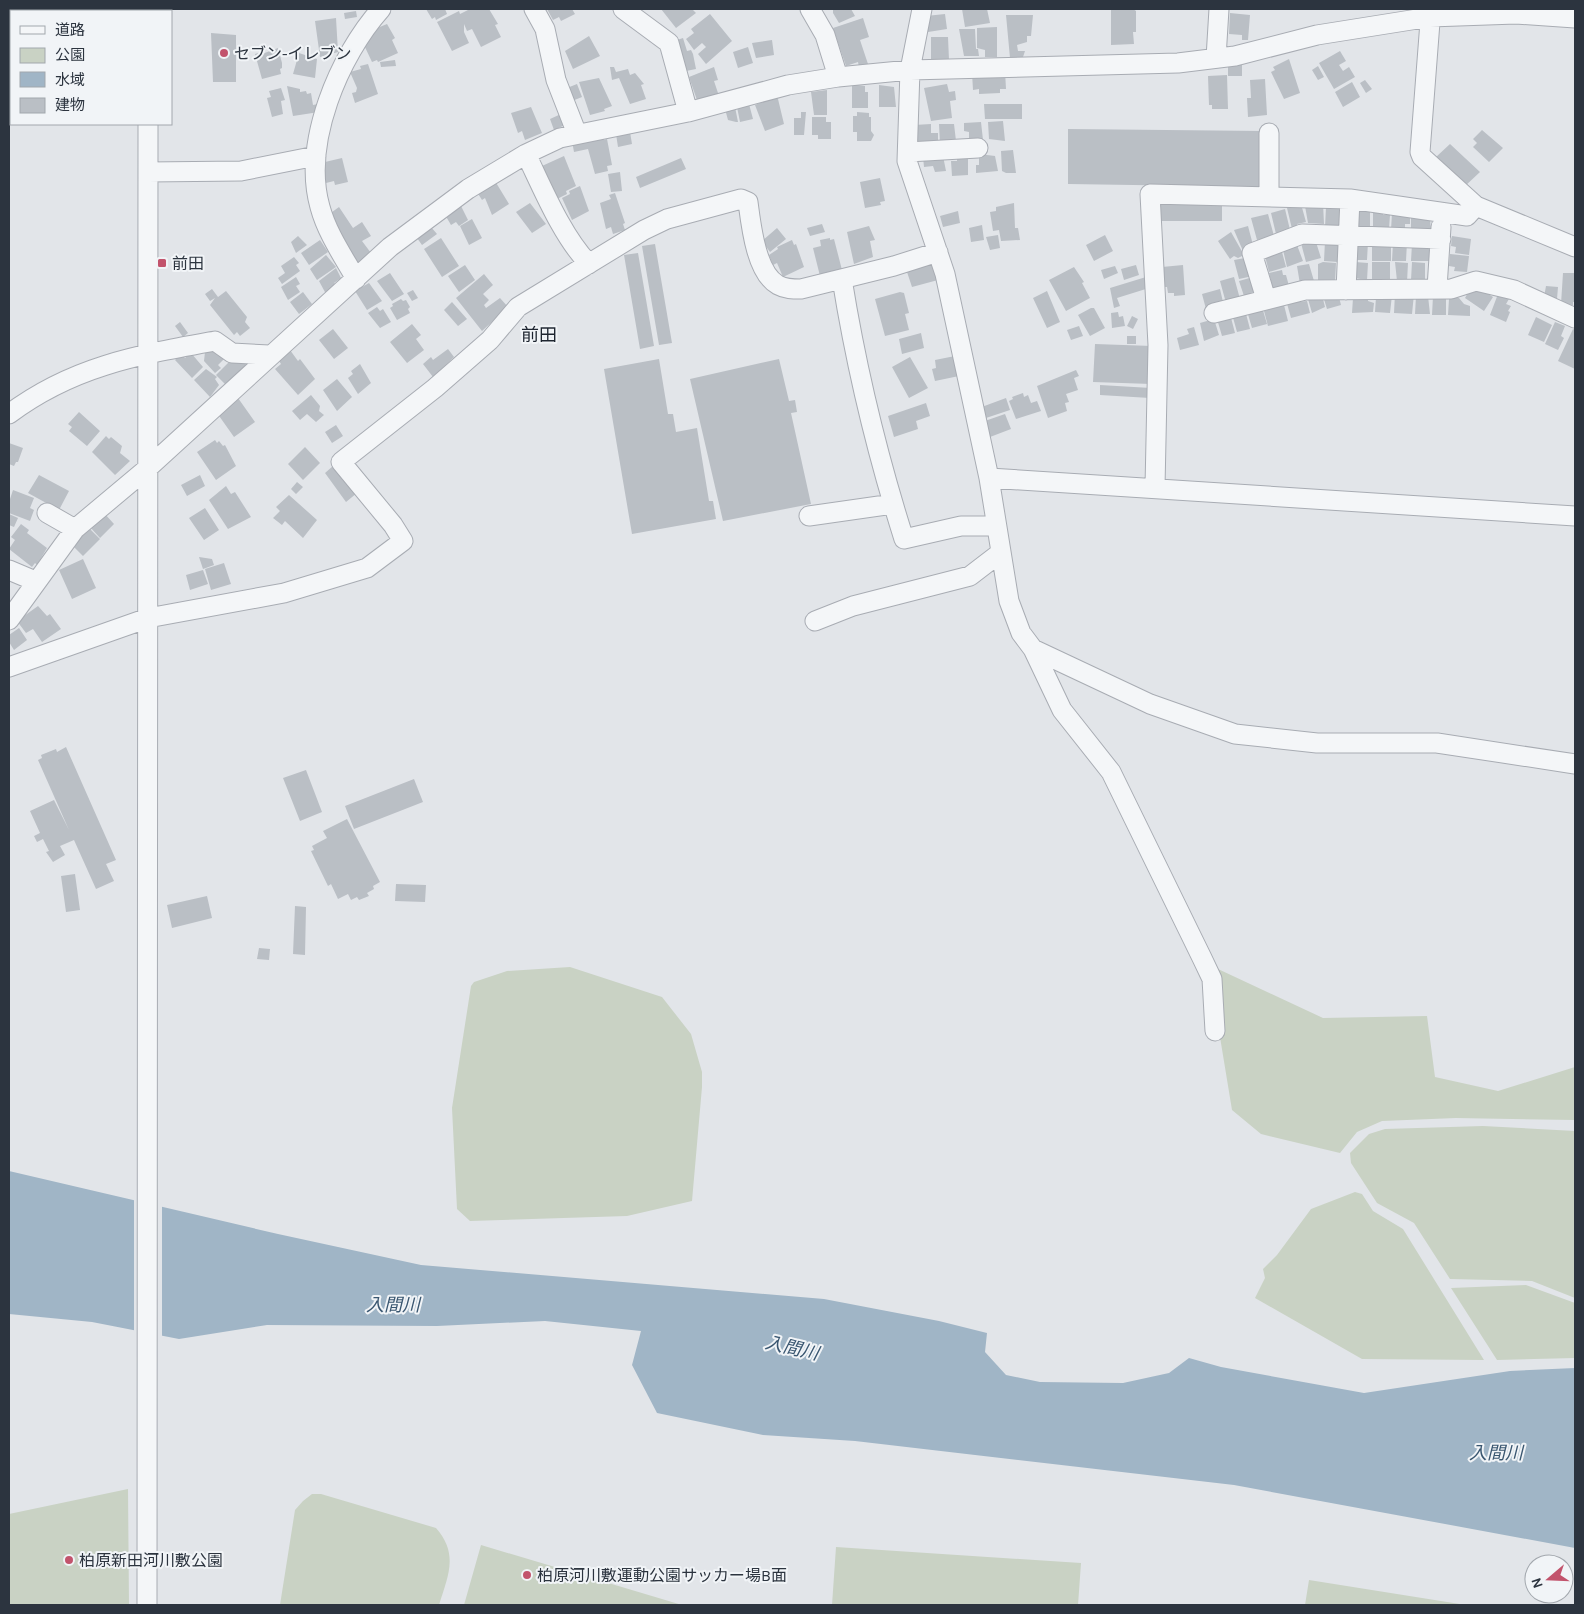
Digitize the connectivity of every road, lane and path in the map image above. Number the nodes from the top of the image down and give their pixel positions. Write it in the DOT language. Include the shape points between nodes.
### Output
graph roads {
  1 [pos="381,9"];
  2 [pos="534,9"];
  3 [pos="623,9"];
  4 [pos="810,9"];
  5 [pos="922,9"];
  6 [pos="1219,9"];
  7 [pos="1431,13"];
  8 [pos="1575,18"];
  9 [pos="1216,58"];
  10 [pos="910,70"];
  11 [pos="838,77"];
  12 [pos="688,112"];
  13 [pos="148,125"];
  14 [pos="1269,133"];
  15 [pos="576,134"];
  16 [pos="978,148"];
  17 [pos="908,152"];
  18 [pos="526,154"];
  19 [pos="316,156"];
  20 [pos="148,172"];
  21 [pos="1269,197"];
  22 [pos="1350,199"];
  23 [pos="1476,206"];
  24 [pos="1442,212"];
  25 [pos="1350,238"];
  26 [pos="1441,239"];
  27 [pos="1575,248"];
  28 [pos="938,252"];
  29 [pos="589,264"];
  30 [pos="356,279"];
  31 [pos="842,279"];
  32 [pos="1437,288"];
  33 [pos="1346,290"];
  34 [pos="1266,299"];
  35 [pos="1214,313"];
  36 [pos="1575,318"];
  37 [pos="146,353"];
  38 [pos="269,355"];
  39 [pos="9,414"];
  40 [pos="149,467"];
  41 [pos="988,478"];
  42 [pos="1155,487"];
  43 [pos="893,504"];
  44 [pos="47,513"];
  45 [pos="809,516"];
  46 [pos="1575,516"];
  47 [pos="996,526"];
  48 [pos="75,529"];
  49 [pos="1000,553"];
  50 [pos="9,570"];
  51 [pos="36,581"];
  52 [pos="148,618"];
  53 [pos="9,620"];
  54 [pos="815,621"];
  55 [pos="1033,649"];
  56 [pos="9,667"];
  57 [pos="1575,764"];
  58 [pos="1215,1031"];
  59 [pos="147,1605"];
  1 -- 19 [label="street" via="363,29 340,72 326,108"];
  2 -- 15 [label="street" via="544,29 556,80"];
  3 -- 12 [label="street" via="669,43"];
  4 -- 11 [label="street" via="825,35"];
  5 -- 10 [label="street"];
  6 -- 9 [label="street"];
  7 -- 8 [label="street"];
  7 -- 9 [label="street"];
  7 -- 23 [label="street" via="1420,152"];
  9 -- 10 [label="street" via="1178,63"];
  10 -- 11 [label="street"];
  10 -- 17 [label="street"];
  11 -- 12 [label="street" via="779,87"];
  12 -- 15 [label="street"];
  13 -- 20 [label="street"];
  14 -- 21 [label="street"];
  15 -- 18 [label="street"];
  16 -- 17 [label="street"];
  17 -- 28 [label="street" via="912,180"];
  18 -- 29 [label="street" via="552,207 580,255"];
  18 -- 30 [label="street" via="424,220"];
  19 -- 20 [label="street" via="241,171"];
  19 -- 30 [label="street" via="320,207"];
  20 -- 37 [label="street"];
  21 -- 22 [label="street"];
  21 -- 42 [label="street" via="1150,194 1158,345"];
  22 -- 24 [label="street"];
  22 -- 25 [label="street"];
  23 -- 24 [label="street" via="1467,216"];
  23 -- 27 [label="street"];
  24 -- 26 [label="street"];
  25 -- 26 [label="street"];
  25 -- 33 [label="street"];
  25 -- 34 [label="street" via="1302,234 1252,253"];
  26 -- 32 [label="street"];
  28 -- 31 [label="street"];
  28 -- 41 [label="street"];
  29 -- 31 [label="street" via="667,219 742,199 748,202 753,240 768,278 786,289"];
  29 -- 52 [label="street" via="518,307 490,340 341,462 394,525 403,541 367,568 284,593"];
  30 -- 38 [label="street"];
  31 -- 43 [label="street" via="852,341"];
  32 -- 33 [label="street"];
  32 -- 36 [label="street" via="1451,289 1476,281 1514,290"];
  33 -- 34 [label="street" via="1305,290"];
  34 -- 35 [label="street"];
  37 -- 38 [label="street" via="215,341 232,353"];
  37 -- 39 [label="street" via="75,375"];
  37 -- 40 [label="street"];
  38 -- 40 [label="street"];
  40 -- 48 [label="street"];
  40 -- 52 [label="street"];
  41 -- 42 [label="street"];
  41 -- 47 [label="street"];
  42 -- 46 [label="street"];
  43 -- 45 [label="street"];
  43 -- 47 [label="street" via="904,539 961,526"];
  44 -- 48 [label="street"];
  47 -- 49 [label="street"];
  48 -- 51 [label="street"];
  49 -- 54 [label="street" via="970,576 853,606"];
  49 -- 55 [label="street" via="1009,601 1021,633"];
  50 -- 51 [label="street"];
  51 -- 53 [label="street"];
  52 -- 56 [label="street"];
  52 -- 59 [label="street"];
  55 -- 57 [label="street" via="1150,704 1235,734 1317,743 1437,743"];
  55 -- 58 [label="street" via="1062,710 1111,772 1202,958 1212,979"];
}
